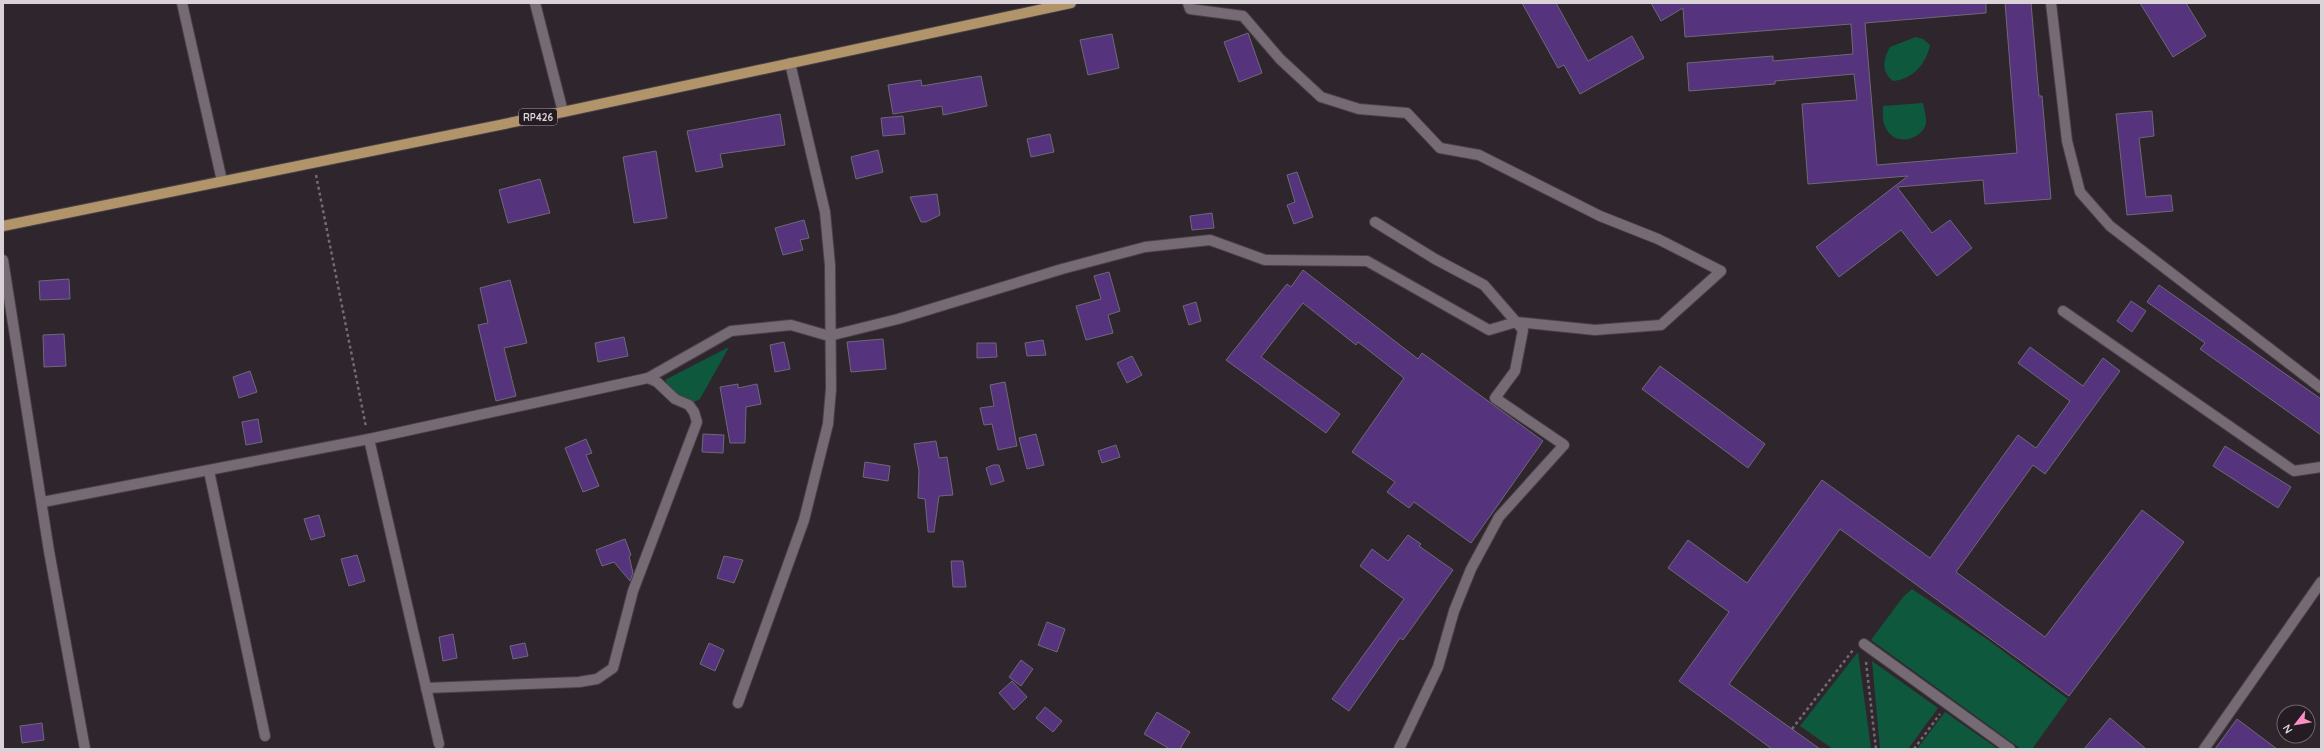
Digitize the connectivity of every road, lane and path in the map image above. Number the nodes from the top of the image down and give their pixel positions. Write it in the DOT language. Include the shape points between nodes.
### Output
graph roads {
  1 [pos="182,3"];
  2 [pos="535,3"];
  3 [pos="1071,3"];
  4 [pos="1188,3"];
  5 [pos="2051,3"];
  6 [pos="790,63"];
  7 [pos="563,112"];
  8 [pos="313,163"];
  9 [pos="222,181"];
  10 [pos="1375,222"];
  11 [pos="3,226"];
  12 [pos="3,260"];
  13 [pos="2062,311"];
  14 [pos="1516,322"];
  15 [pos="829,336"];
  16 [pos="648,378"];
  17 [pos="2321,388"];
  18 [pos="369,439"];
  19 [pos="2321,467"];
  20 [pos="209,471"];
  21 [pos="43,502"];
  22 [pos="2321,582"];
  23 [pos="1864,644"];
  24 [pos="426,688"];
  25 [pos="738,702"];
  26 [pos="1948,704"];
  27 [pos="1792,730"];
  28 [pos="265,736"];
  29 [pos="439,744"];
  30 [pos="84,749"];
  31 [pos="1400,749"];
  32 [pos="1876,749"];
  33 [pos="1914,749"];
  34 [pos="2010,749"];
  35 [pos="2204,749"];
  1 -- 9 [label="street"];
  2 -- 7 [label="street"];
  3 -- 6 [label="main road, RP426"];
  4 -- 14 [label="street" via="1190,9 1243,16 1280,59 1321,97 1359,109 1407,113 1440,148 1479,155 1600,216 1658,239 1721,271 1661,326 1595,330"];
  5 -- 17 [label="street" via="2067,141 2080,192 2110,226"];
  6 -- 7 [label="main road, RP426"];
  6 -- 15 [label="street" via="826,212 830,266"];
  7 -- 8 [label="main road, RP426"];
  8 -- 9 [label="main road, RP426"];
  8 -- 18 [label="path"];
  9 -- 11 [label="main road, RP426"];
  10 -- 14 [label="street" via="1435,259 1484,285"];
  12 -- 21 [label="street"];
  13 -- 19 [label="street" via="2294,471"];
  14 -- 15 [label="street" via="1489,330 1367,261 1265,260 1210,240 1145,247"];
  14 -- 31 [label="street" via="1523,330 1515,371 1495,398 1564,445 1499,517 1471,569 1454,611 1438,667"];
  15 -- 16 [label="street" via="792,325 731,331"];
  15 -- 25 [label="street" via="831,389 828,424 804,520"];
  16 -- 18 [label="street"];
  16 -- 24 [label="street" via="657,382 675,399 689,405 697,422 633,591 613,668 597,679 580,682"];
  18 -- 20 [label="street"];
  18 -- 24 [label="street"];
  20 -- 21 [label="street"];
  20 -- 28 [label="street"];
  21 -- 30 [label="street" via="49,551"];
  22 -- 35 [label="street"];
  23 -- 26 [label="street"];
  23 -- 27 [label="path" via="1856,647"];
  23 -- 32 [label="path"];
  24 -- 29 [label="street"];
  26 -- 33 [label="path"];
  26 -- 34 [label="street"];
}
